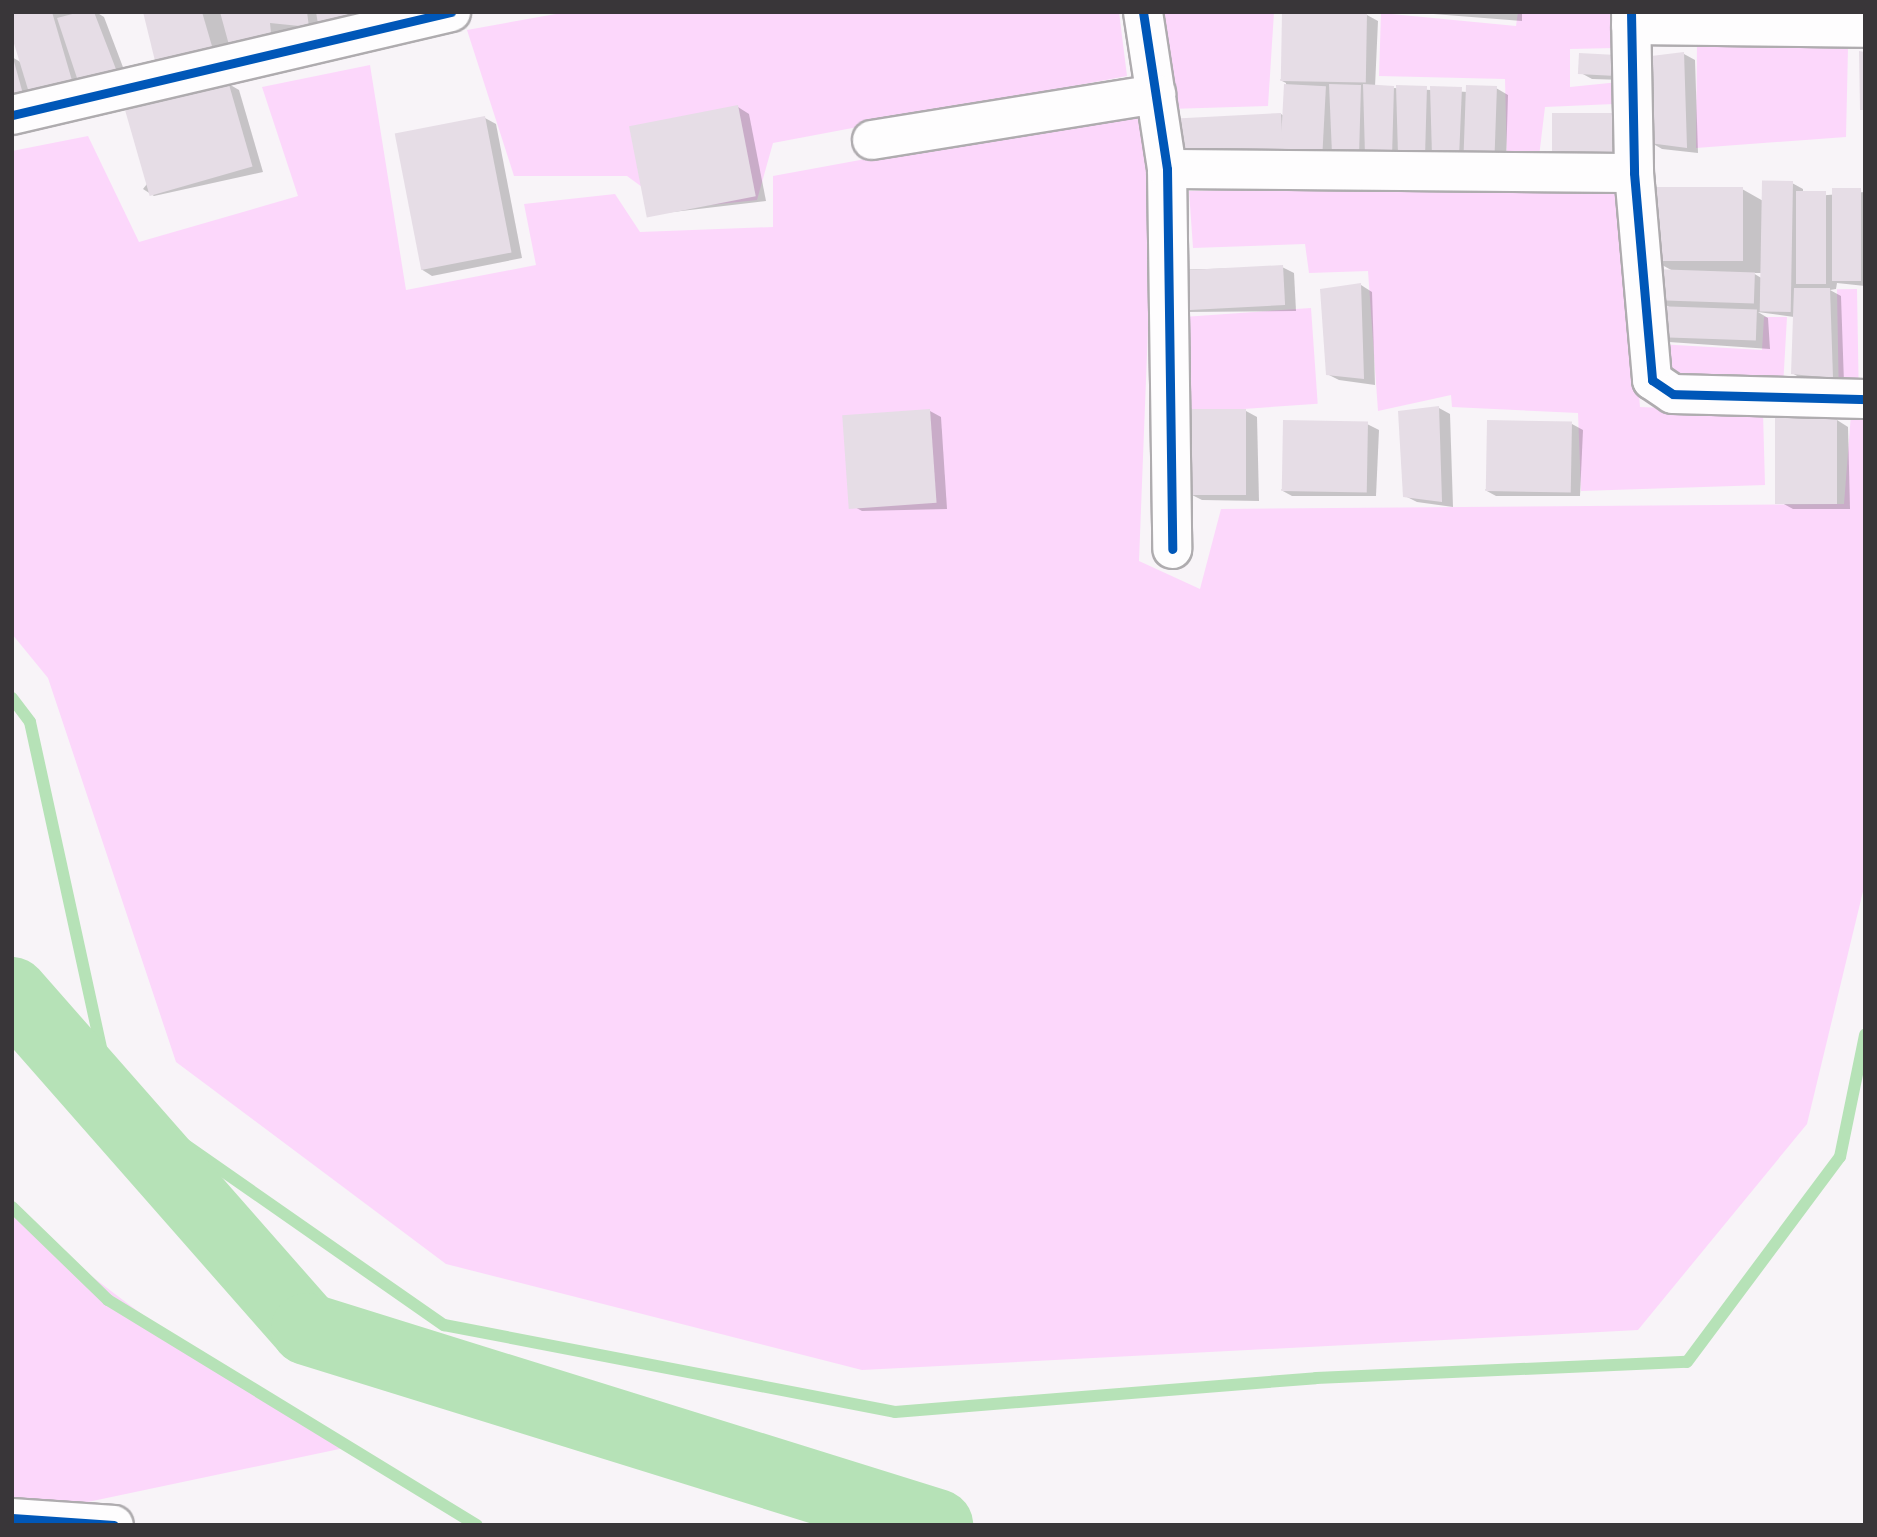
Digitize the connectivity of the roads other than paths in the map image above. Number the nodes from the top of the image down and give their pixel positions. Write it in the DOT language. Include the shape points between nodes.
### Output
graph roads {
  1 [pos="450,12"];
  2 [pos="1143,12"];
  3 [pos="1631,19"];
  4 [pos="1865,28"];
  5 [pos="1156,94"];
  6 [pos="12,115"];
  7 [pos="872,140"];
  8 [pos="1167,169"];
  9 [pos="1634,173"];
  10 [pos="1865,399"];
  11 [pos="1172,549"];
  12 [pos="12,1518"];
  13 [pos="114,1525"];
  1 -- 6 [label="street"];
  2 -- 5 [label="street"];
  3 -- 4 [label="street"];
  3 -- 9 [label="street"];
  5 -- 7 [label="street"];
  5 -- 8 [label="street"];
  8 -- 9 [label="street"];
  8 -- 11 [label="street"];
  9 -- 10 [label="street" via="1650,367 1659,388 1672,394"];
  12 -- 13 [label="street"];
}
